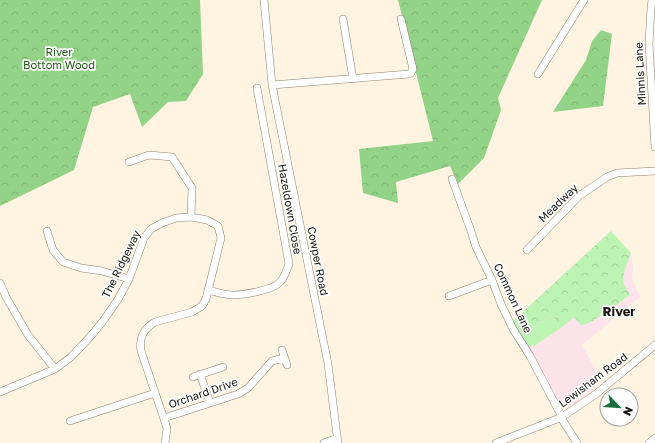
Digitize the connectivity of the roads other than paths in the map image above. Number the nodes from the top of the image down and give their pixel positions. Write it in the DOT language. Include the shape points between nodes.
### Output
graph roads {
  1 [pos="264,0"];
  2 [pos="584,0"];
  3 [pos="652,0"];
  4 [pos="343,19"];
  5 [pos="401,19"];
  6 [pos="542,71"];
  7 [pos="353,79"];
  8 [pos="272,85"];
  9 [pos="257,88"];
  10 [pos="655,147"];
  11 [pos="129,162"];
  12 [pos="655,171"];
  13 [pos="452,179"];
  14 [pos="191,217"];
  15 [pos="47,231"];
  16 [pos="527,250"];
  17 [pos="129,279"];
  18 [pos="492,280"];
  19 [pos="0,283"];
  20 [pos="208,290"];
  21 [pos="449,296"];
  22 [pos="655,345"];
  23 [pos="282,350"];
  24 [pos="284,358"];
  25 [pos="287,366"];
  26 [pos="223,367"];
  27 [pos="55,369"];
  28 [pos="0,392"];
  29 [pos="155,393"];
  30 [pos="210,403"];
  31 [pos="562,417"];
  32 [pos="164,418"];
  33 [pos="70,421"];
  34 [pos="655,438"];
  35 [pos="337,441"];
  36 [pos="165,443"];
  37 [pos="324,443"];
  38 [pos="496,443"];
  39 [pos="577,443"];
  40 [pos="649,443"];
  1 -- 8 [label="street, Cowper Road"];
  2 -- 6 [label="street"];
  3 -- 10 [label="street, Minnis Lane" via="649,44"];
  4 -- 7 [label="street"];
  5 -- 7 [label="street" via="413,69 411,73"];
  7 -- 8 [label="street"];
  8 -- 35 [label="street, Cowper Road" via="328,364"];
  9 -- 20 [label="street, Hazeldown Close" via="288,264 285,276 271,288 233,295"];
  11 -- 14 [label="street" via="150,155 172,157 192,188"];
  12 -- 16 [label="street, Meadway" via="616,173 607,177 579,196"];
  13 -- 18 [label="street, Common Lane" via="476,247"];
  14 -- 17 [label="street, The Ridgeway" via="176,218 151,229 144,238"];
  14 -- 20 [label="street, The Ridgeway" via="207,220 218,226 222,238"];
  15 -- 17 [label="street" via="53,250 63,262"];
  17 -- 27 [label="street, The Ridgeway" via="117,301 90,338"];
  18 -- 21 [label="street"];
  18 -- 31 [label="street, Common Lane" via="513,330 530,356"];
  19 -- 27 [label="street" via="28,335"];
  20 -- 29 [label="street" via="202,306 192,312 155,322 141,336 141,351"];
  22 -- 31 [label="street, Lewisham Road" via="596,394"];
  23 -- 24 [label="street"];
  24 -- 25 [label="street"];
  24 -- 30 [label="street, Orchard Drive" via="272,361 248,388"];
  26 -- 30 [label="street" via="196,376"];
  27 -- 28 [label="street, The Ridgeway"];
  29 -- 32 [label="street"];
  29 -- 33 [label="street"];
  30 -- 32 [label="street, Orchard Drive"];
  31 -- 38 [label="street, Lewisham Road"];
  31 -- 39 [label="street, Common Lane"];
  32 -- 36 [label="street" via="167,428"];
  34 -- 40 [label="street"];
  35 -- 37 [label="street"];
}
